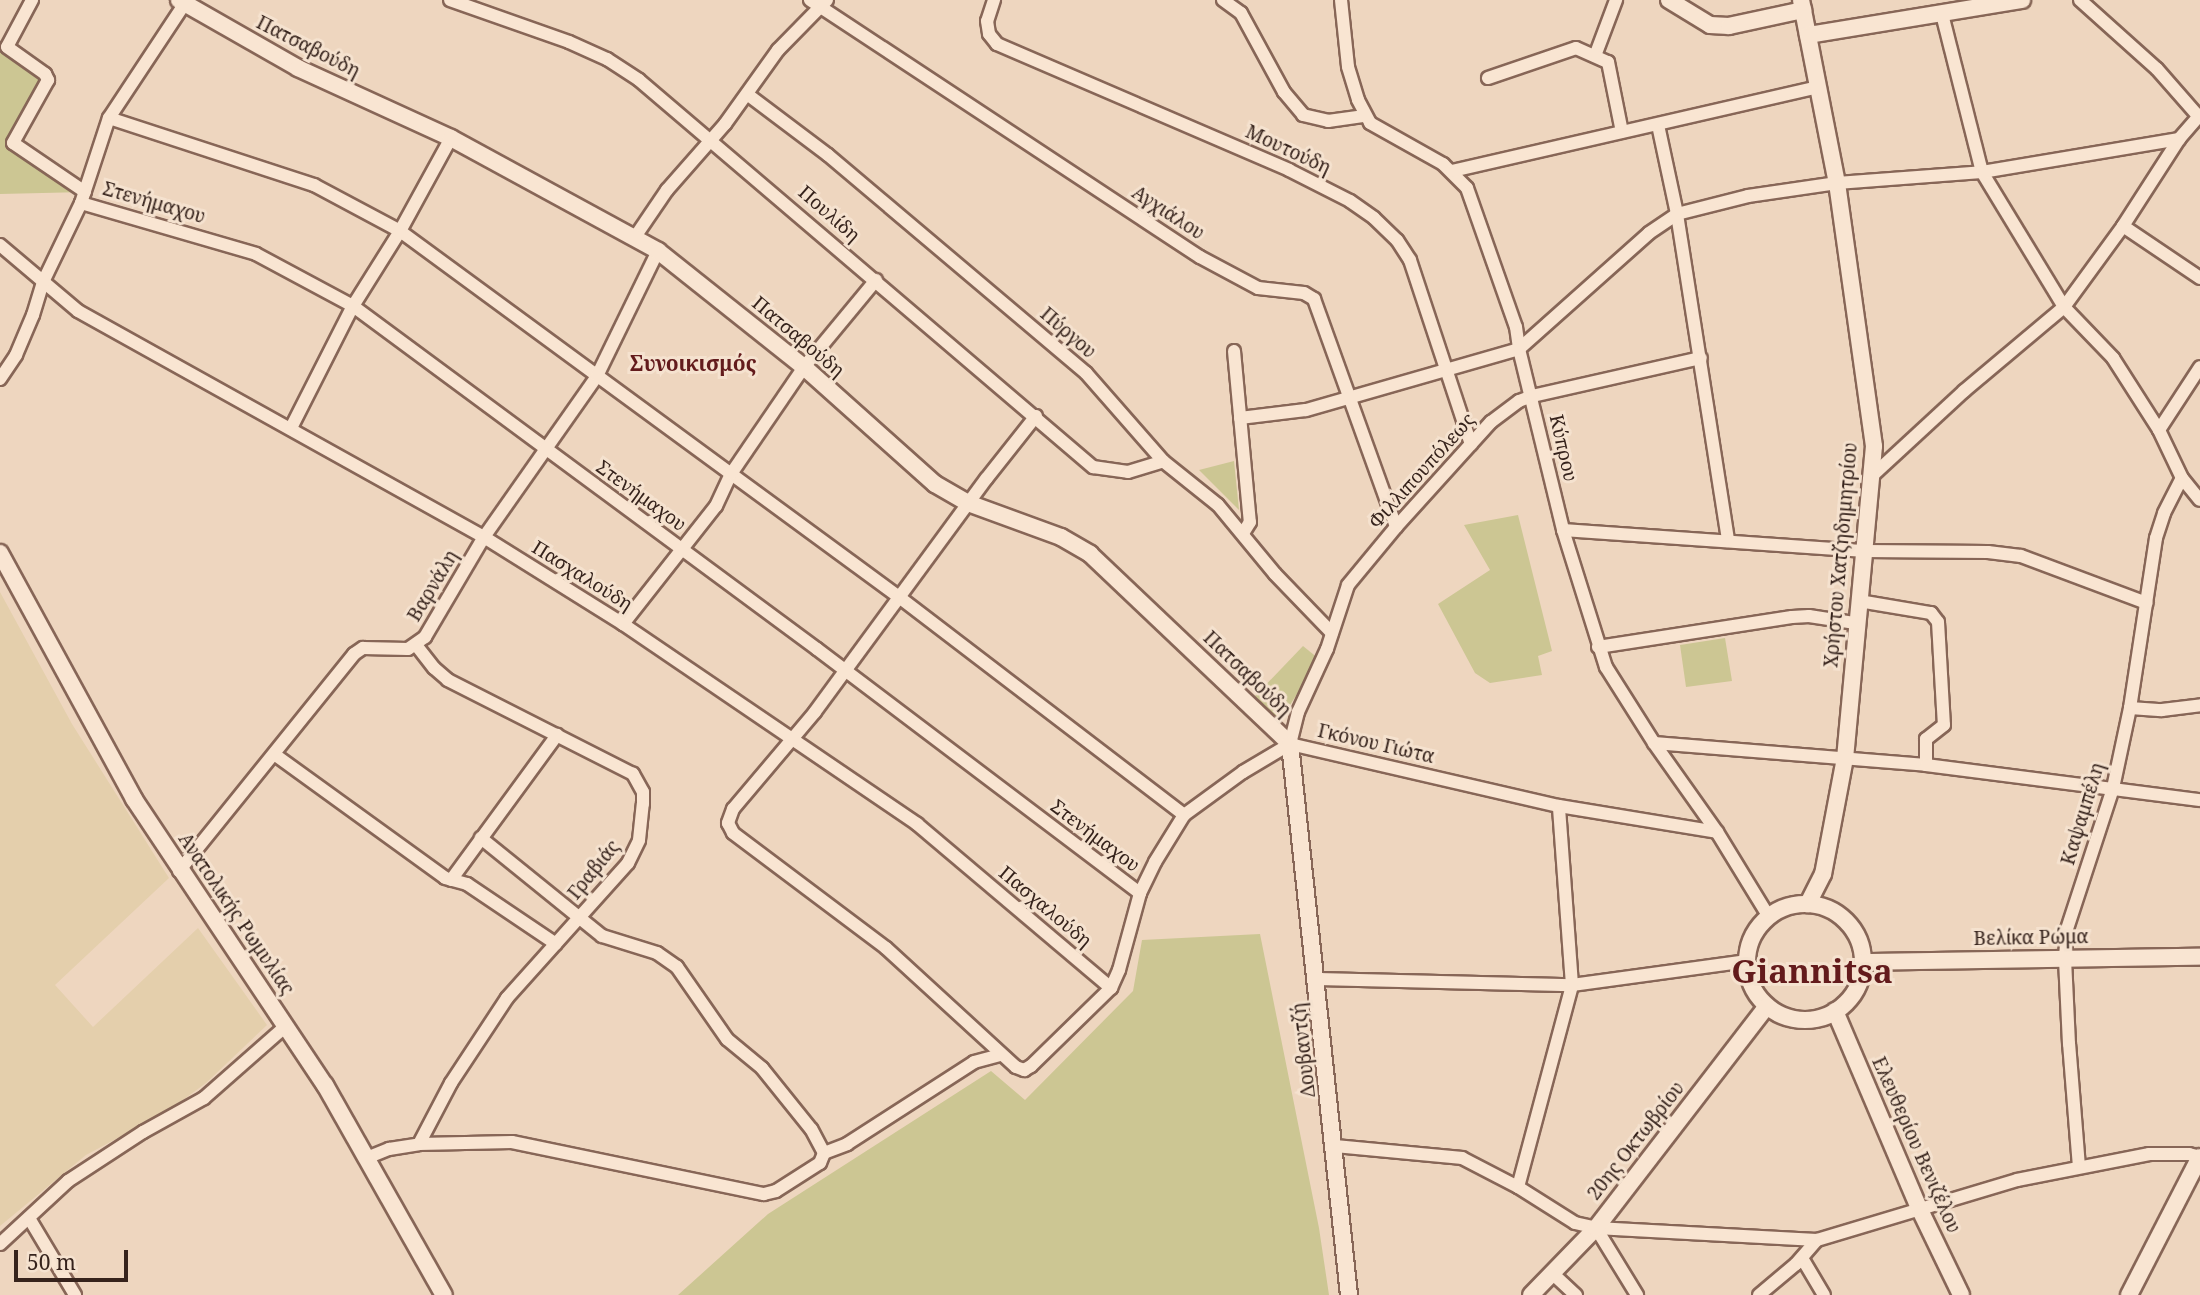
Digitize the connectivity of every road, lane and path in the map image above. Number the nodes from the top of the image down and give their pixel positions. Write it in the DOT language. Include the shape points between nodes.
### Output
graph roads {
  1 [pos="32,0"];
  2 [pos="450,0"];
  3 [pos="994,0"];
  4 [pos="1223,0"];
  5 [pos="1341,0"];
  6 [pos="1616,0"];
  7 [pos="1669,0"];
  8 [pos="2022,0"];
  9 [pos="2080,0"];
  10 [pos="182,2"];
  11 [pos="819,2"];
  12 [pos="1802,5"];
  13 [pos="1942,14"];
  14 [pos="1808,35"];
  15 [pos="1595,56"];
  16 [pos="1488,78"];
  17 [pos="1818,87"];
  18 [pos="747,94"];
  19 [pos="1365,116"];
  20 [pos="109,118"];
  21 [pos="2197,124"];
  22 [pos="1658,125"];
  23 [pos="1622,132"];
  24 [pos="452,138"];
  25 [pos="2179,139"];
  26 [pos="712,140"];
  27 [pos="1452,171"];
  28 [pos="1982,172"];
  29 [pos="1837,183"];
  30 [pos="83,197"];
  31 [pos="1677,214"];
  32 [pos="2123,226"];
  33 [pos="400,232"];
  34 [pos="635,237"];
  35 [pos="0,245"];
  36 [pos="658,251"];
  37 [pos="2200,278"];
  38 [pos="44,280"];
  39 [pos="876,281"];
  40 [pos="353,306"];
  41 [pos="2064,307"];
  42 [pos="1519,349"];
  43 [pos="1234,351"];
  44 [pos="1701,358"];
  45 [pos="804,367"];
  46 [pos="2200,367"];
  47 [pos="1448,370"];
  48 [pos="597,376"];
  49 [pos="0,379"];
  50 [pos="1532,396"];
  51 [pos="1351,398"];
  52 [pos="1036,416"];
  53 [pos="1240,418"];
  54 [pos="291,428"];
  55 [pos="2159,430"];
  56 [pos="1471,444"];
  57 [pos="546,449"];
  58 [pos="1163,461"];
  59 [pos="731,474"];
  60 [pos="1873,475"];
  61 [pos="2182,478"];
  62 [pos="2200,500"];
  63 [pos="968,503"];
  64 [pos="1396,527"];
  65 [pos="1563,530"];
  66 [pos="1243,533"];
  67 [pos="484,537"];
  68 [pos="1728,541"];
  69 [pos="681,550"];
  70 [pos="1865,551"];
  71 [pos="0,552"];
  72 [pos="899,597"];
  73 [pos="1859,601"];
  74 [pos="2147,603"];
  75 [pos="1855,622"];
  76 [pos="622,624"];
  77 [pos="1332,633"];
  78 [pos="416,645"];
  79 [pos="1598,648"];
  80 [pos="845,670"];
  81 [pos="2200,705"];
  82 [pos="2130,708"];
  83 [pos="557,734"];
  84 [pos="792,738"];
  85 [pos="1654,743"];
  86 [pos="1290,744"];
  87 [pos="274,754"];
  88 [pos="1845,758"];
  89 [pos="1926,765"];
  90 [pos="2113,788"];
  91 [pos="2200,800"];
  92 [pos="1298,801"];
  93 [pos="1559,806"];
  94 [pos="1184,816"];
  95 [pos="1717,832"];
  96 [pos="481,838"];
  97 [pos="179,871"];
  98 [pos="451,880"];
  99 [pos="1140,893"];
  100 [pos="1808,904"];
  101 [pos="580,916"];
  102 [pos="1769,917"];
  103 [pos="556,944"];
  104 [pos="2200,957"];
  105 [pos="2065,958"];
  106 [pos="1747,961"];
  107 [pos="1863,962"];
  108 [pos="1318,979"];
  109 [pos="1572,985"];
  110 [pos="1111,988"];
  111 [pos="1767,1006"];
  112 [pos="1835,1011"];
  113 [pos="286,1026"];
  114 [pos="1001,1055"];
  115 [pos="419,1144"];
  116 [pos="1335,1146"];
  117 [pos="824,1153"];
  118 [pos="369,1157"];
  119 [pos="2200,1157"];
  120 [pos="2079,1167"];
  121 [pos="1518,1187"];
  122 [pos="1920,1210"];
  123 [pos="29,1218"];
  124 [pos="1596,1228"];
  125 [pos="1817,1240"];
  126 [pos="0,1244"];
  127 [pos="1802,1258"];
  128 [pos="1552,1273"];
  129 [pos="75,1295"];
  130 [pos="444,1295"];
  131 [pos="1349,1295"];
  132 [pos="1531,1295"];
  133 [pos="1576,1295"];
  134 [pos="1637,1295"];
  135 [pos="1759,1295"];
  136 [pos="1824,1295"];
  137 [pos="1961,1295"];
  138 [pos="2129,1295"];
  1 -- 30 [label="street, Στενήμαχου" via="7,47 48,80 13,143"];
  2 -- 26 [label="street, Πουλίδη" via="607,59"];
  3 -- 47 [label="street, Μουτούδη" via="987,21 997,44 1289,170 1374,218 1410,260"];
  4 -- 19 [label="street" via="1241,13 1284,92 1303,116 1328,121"];
  5 -- 19 [label="street" via="1348,67"];
  6 -- 15 [label="street"];
  7 -- 12 [label="street" via="1710,25 1729,26"];
  8 -- 13 [label="street"];
  9 -- 21 [label="street" via="2157,69"];
  10 -- 20 [label="street"];
  10 -- 24 [label="street, Πατσαβούδη" via="298,68"];
  11 -- 18 [label="street"];
  11 -- 51 [label="street, Αγχιάλου" via="1200,257 1258,288 1309,295 1319,305"];
  12 -- 14 [label="street, Χρήστου Χατζηδημητρίου"];
  13 -- 14 [label="street"];
  13 -- 28 [label="street"];
  14 -- 17 [label="street, Χρήστου Χατζηδημητρίου"];
  15 -- 16 [label="street" via="1568,49"];
  15 -- 23 [label="street" via="1608,62"];
  17 -- 22 [label="street"];
  17 -- 29 [label="street, Χρήστου Χατζηδημητρίου"];
  18 -- 26 [label="street"];
  18 -- 58 [label="street, Πύργου" via="849,171 1086,373"];
  19 -- 27 [label="street, Κύπρου" via="1377,128"];
  20 -- 30 [label="street"];
  20 -- 33 [label="street" via="314,185"];
  21 -- 25 [label="street"];
  22 -- 23 [label="street"];
  22 -- 31 [label="street"];
  23 -- 27 [label="street"];
  24 -- 33 [label="street"];
  24 -- 34 [label="street, Πατσαβούδη"];
  25 -- 28 [label="street"];
  25 -- 32 [label="street"];
  26 -- 34 [label="street" via="667,190"];
  26 -- 39 [label="street, Πουλίδη"];
  27 -- 42 [label="street, Κύπρου" via="1467,188 1479,218 1516,327"];
  28 -- 29 [label="street"];
  28 -- 41 [label="street"];
  29 -- 31 [label="street" via="1748,196"];
  29 -- 60 [label="street, Χρήστου Χατζηδημητρίου" via="1872,418"];
  30 -- 38 [label="street"];
  30 -- 40 [label="street, Στενήμαχου" via="256,254"];
  31 -- 42 [label="street" via="1649,233"];
  31 -- 44 [label="street"];
  32 -- 37 [label="street"];
  32 -- 41 [label="street"];
  33 -- 40 [label="street"];
  33 -- 48 [label="street"];
  34 -- 36 [label="street, Πατσαβούδη"];
  35 -- 38 [label="street, Πασχαλούδη"];
  36 -- 45 [label="street, Πατσαβούδη"];
  36 -- 48 [label="street, Βαρνάλη"];
  38 -- 49 [label="street" via="16,355"];
  38 -- 54 [label="street, Πασχαλούδη" via="78,311"];
  39 -- 45 [label="street"];
  39 -- 52 [label="street, Πουλίδη"];
  40 -- 54 [label="street"];
  40 -- 57 [label="street, Στενήμαχου"];
  41 -- 55 [label="street" via="2113,359"];
  41 -- 60 [label="street"];
  42 -- 47 [label="street"];
  42 -- 50 [label="street, Κύπρου"];
  43 -- 53 [label="street"];
  44 -- 50 [label="street, Φιλλιπουπόλεως"];
  44 -- 68 [label="street"];
  45 -- 59 [label="street"];
  45 -- 63 [label="street, Πατσαβούδη" via="935,484"];
  46 -- 55 [label="street"];
  47 -- 51 [label="street"];
  47 -- 56 [label="street, Μουτούδη"];
  48 -- 57 [label="street, Βαρνάλη"];
  48 -- 59 [label="street"];
  50 -- 56 [label="street, Φιλλιπουπόλεως" via="1502,413"];
  50 -- 65 [label="street, Κύπρου"];
  51 -- 53 [label="street" via="1290,413"];
  51 -- 64 [label="street, Αγχιάλου"];
  52 -- 58 [label="street, Πουλίδη" via="1099,469 1128,471"];
  52 -- 63 [label="street"];
  53 -- 66 [label="street" via="1250,522"];
  54 -- 67 [label="street, Πασχαλούδη"];
  55 -- 61 [label="street"];
  56 -- 64 [label="street, Φιλλιπουπόλεως"];
  57 -- 67 [label="street, Βαρνάλη"];
  57 -- 69 [label="street, Στενήμαχου"];
  58 -- 66 [label="street, Πύργου" via="1208,494"];
  59 -- 69 [label="street" via="716,506"];
  59 -- 72 [label="street"];
  60 -- 70 [label="street, Χρήστου Χατζηδημητρίου"];
  61 -- 62 [label="street"];
  61 -- 74 [label="street, Καψαμπέλη" via="2156,538"];
  63 -- 72 [label="street"];
  63 -- 86 [label="street, Πατσαβούδη" via="1061,537 1090,554"];
  64 -- 77 [label="street, Φιλλιπουπόλεως" via="1349,585"];
  65 -- 68 [label="street"];
  65 -- 79 [label="street, Κύπρου"];
  66 -- 77 [label="street, Πύργου"];
  67 -- 76 [label="street, Πασχαλούδη"];
  67 -- 78 [label="street, Βαρνάλη"];
  68 -- 70 [label="street"];
  69 -- 76 [label="street"];
  69 -- 80 [label="street, Στενήμαχου"];
  70 -- 73 [label="street, Χρήστου Χατζηδημητρίου"];
  70 -- 74 [label="street" via="2021,556"];
  71 -- 97 [label="street, Ανατολικής Ρωμυλίας" via="88,719"];
  72 -- 80 [label="street"];
  72 -- 94 [label="street"];
  73 -- 75 [label="street, Χρήστου Χατζηδημητρίου"];
  73 -- 89 [label="street" via="1931,613 1938,622 1944,724 1926,739"];
  74 -- 82 [label="street, Καψαμπέλη"];
  75 -- 79 [label="street" via="1792,617"];
  75 -- 88 [label="street, Χρήστου Χατζηδημητρίου"];
  76 -- 84 [label="street, Πασχαλούδη"];
  77 -- 86 [label="street, Φιλλιπουπόλεως" via="1298,712"];
  78 -- 83 [label="street, Γραβιάς" via="448,680"];
  78 -- 87 [label="street, Βαρνάλη" via="358,650"];
  79 -- 85 [label="street, Κύπρου"];
  80 -- 84 [label="street"];
  80 -- 99 [label="street, Στενήμαχου"];
  81 -- 82 [label="street"];
  82 -- 90 [label="street, Καψαμπέλη"];
  83 -- 96 [label="street"];
  83 -- 101 [label="street, Γραβιάς" via="623,767 643,792 635,852"];
  84 -- 110 [label="street, Πασχαλούδη" via="917,824"];
  84 -- 114 [label="street" via="733,808 727,823 733,833 886,948"];
  85 -- 88 [label="street"];
  85 -- 95 [label="street, Κύπρου"];
  86 -- 92 [label="street, Πατσαβούδη"];
  86 -- 93 [label="street, Γκόνου Γιώτα"];
  86 -- 94 [label="street, Γκόνου Γιώτα"];
  87 -- 97 [label="street, Βαρνάλη"];
  87 -- 98 [label="street"];
  88 -- 89 [label="street"];
  88 -- 100 [label="street, Χρήστου Χατζηδημητρίου" via="1823,874"];
  89 -- 90 [label="street"];
  90 -- 91 [label="street"];
  90 -- 105 [label="street, Καψαμπέλη" via="2067,929"];
  92 -- 108 [label="street, Δουβαντζή"];
  93 -- 95 [label="street, Γκόνου Γιώτα"];
  93 -- 109 [label="street"];
  94 -- 99 [label="street, Γκόνου Γιώτα"];
  95 -- 102 [label="street, Κύπρου"];
  96 -- 98 [label="street"];
  96 -- 101 [label="street"];
  97 -- 113 [label="street, Ανατολικής Ρωμυλίας"];
  98 -- 103 [label="street" via="467,884"];
  99 -- 110 [label="street, Γκόνου Γιώτα"];
  100 -- 102 [label="street"];
  100 -- 107 [label="street" via="1843,918 1858,940"];
  101 -- 103 [label="street, Γραβιάς"];
  101 -- 117 [label="street" via="610,940 657,953 677,967 727,1039 762,1068 811,1129"];
  102 -- 106 [label="street" via="1753,937"];
  103 -- 115 [label="street, Γραβιάς" via="493,1018"];
  104 -- 105 [label="street, Βελίκα Ρώμα"];
  105 -- 107 [label="street, Βελίκα Ρώμα"];
  105 -- 120 [label="street, Καψαμπέλη"];
  106 -- 109 [label="street"];
  106 -- 111 [label="street" via="1750,981"];
  107 -- 112 [label="street" via="1856,990"];
  108 -- 109 [label="street"];
  108 -- 116 [label="street, Δουβαντζή"];
  109 -- 121 [label="street"];
  110 -- 114 [label="street, Γκόνου Γιώτα" via="1024,1070"];
  111 -- 112 [label="street" via="1779,1014 1808,1020"];
  111 -- 124 [label="street, 20ης Οκτωβρίου"];
  112 -- 122 [label="street, Ελευθερίου Βενιζέλου"];
  113 -- 118 [label="street, Ανατολικής Ρωμυλίας"];
  113 -- 123 [label="street" via="204,1098 79,1173"];
  114 -- 117 [label="street" via="974,1062 847,1144"];
  115 -- 117 [label="street" via="512,1142 764,1194 820,1163"];
  115 -- 118 [label="street"];
  116 -- 121 [label="street" via="1461,1158"];
  116 -- 131 [label="street, Δουβαντζή"];
  118 -- 130 [label="street, Ανατολικής Ρωμυλίας"];
  119 -- 120 [label="street" via="2149,1154"];
  119 -- 138 [label="street"];
  120 -- 122 [label="street" via="2017,1180"];
  121 -- 124 [label="street" via="1575,1223"];
  122 -- 125 [label="street"];
  122 -- 137 [label="street, Ελευθερίου Βενιζέλου"];
  123 -- 126 [label="street"];
  123 -- 129 [label="street"];
  124 -- 125 [label="street"];
  124 -- 128 [label="street, 20ης Οκτωβρίου"];
  124 -- 134 [label="street"];
  125 -- 127 [label="street"];
  127 -- 135 [label="street"];
  127 -- 136 [label="street"];
  128 -- 132 [label="street, 20ης Οκτωβρίου"];
  128 -- 133 [label="street"];
}
